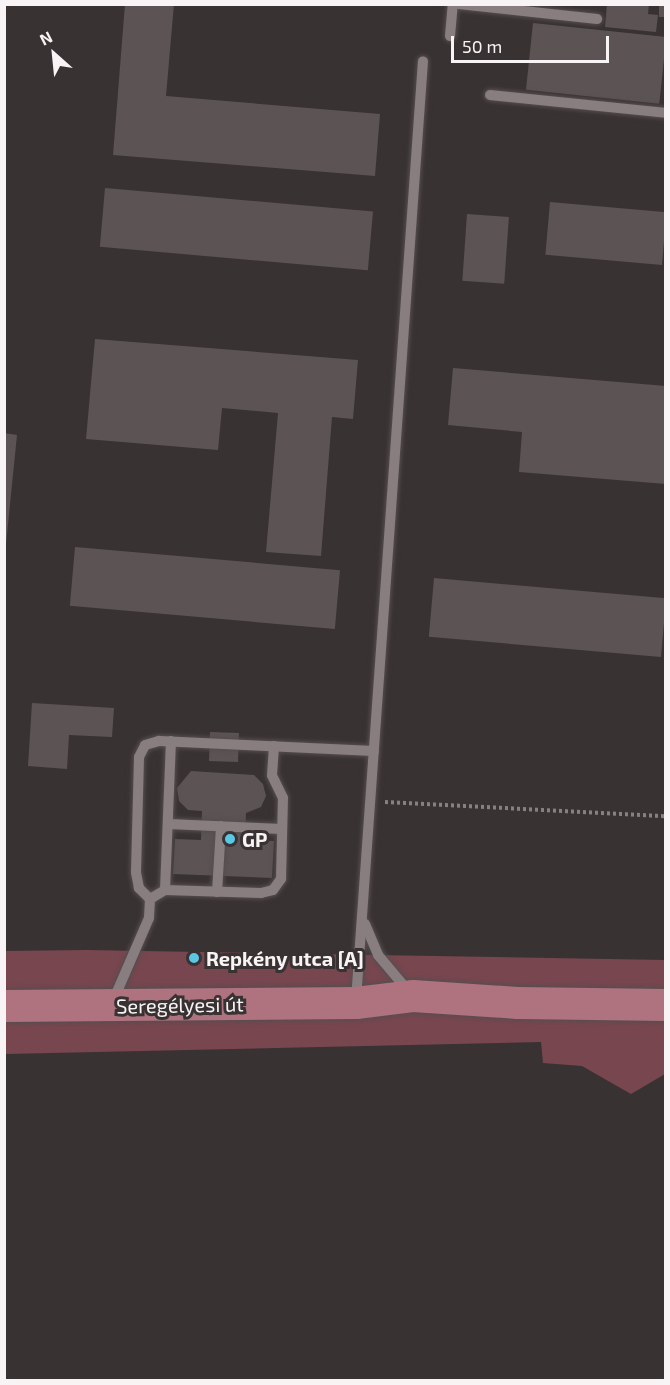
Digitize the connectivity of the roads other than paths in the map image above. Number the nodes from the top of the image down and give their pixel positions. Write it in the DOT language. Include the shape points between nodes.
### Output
graph roads {
  1 [pos="453,4"];
  2 [pos="459,4"];
  3 [pos="597,19"];
  4 [pos="450,36"];
  5 [pos="423,61"];
  6 [pos="490,94"];
  7 [pos="666,113"];
  8 [pos="171,741"];
  9 [pos="274,746"];
  10 [pos="374,751"];
  11 [pos="168,824"];
  12 [pos="221,826"];
  13 [pos="282,829"];
  14 [pos="165,891"];
  15 [pos="218,892"];
  16 [pos="150,898"];
  17 [pos="363,912"];
  18 [pos="413,996"];
  19 [pos="356,1003"];
  20 [pos="518,1003"];
  21 [pos="666,1005"];
  22 [pos="4,1006"];
  23 [pos="111,1006"];
  1 -- 4 [label="lane"];
  2 -- 3 [label="lane"];
  5 -- 10 [label="lane"];
  6 -- 7 [label="lane"];
  8 -- 9 [label="lane"];
  8 -- 11 [label="lane"];
  8 -- 16 [label="lane" via="145,745 140,757 136,872 139,888"];
  9 -- 10 [label="lane"];
  9 -- 13 [label="lane" via="272,775 283,798"];
  10 -- 17 [label="lane"];
  11 -- 12 [label="lane"];
  11 -- 14 [label="lane"];
  12 -- 13 [label="lane"];
  12 -- 15 [label="lane"];
  13 -- 15 [label="lane" via="281,879 273,890 261,894"];
  14 -- 15 [label="lane"];
  14 -- 16 [label="lane"];
  16 -- 23 [label="lane" via="148,918"];
  17 -- 18 [label="lane" via="368,936 378,955"];
  17 -- 19 [label="lane"];
  18 -- 19 [label="main road, Seregélyesi út"];
  18 -- 20 [label="main road, Seregélyesi út"];
  19 -- 20 [label="main road, Seregélyesi út" via="411,1016"];
  19 -- 23 [label="main road, Seregélyesi út"];
  20 -- 21 [label="main road, Seregélyesi út"];
  22 -- 23 [label="main road, Seregélyesi út"];
}
